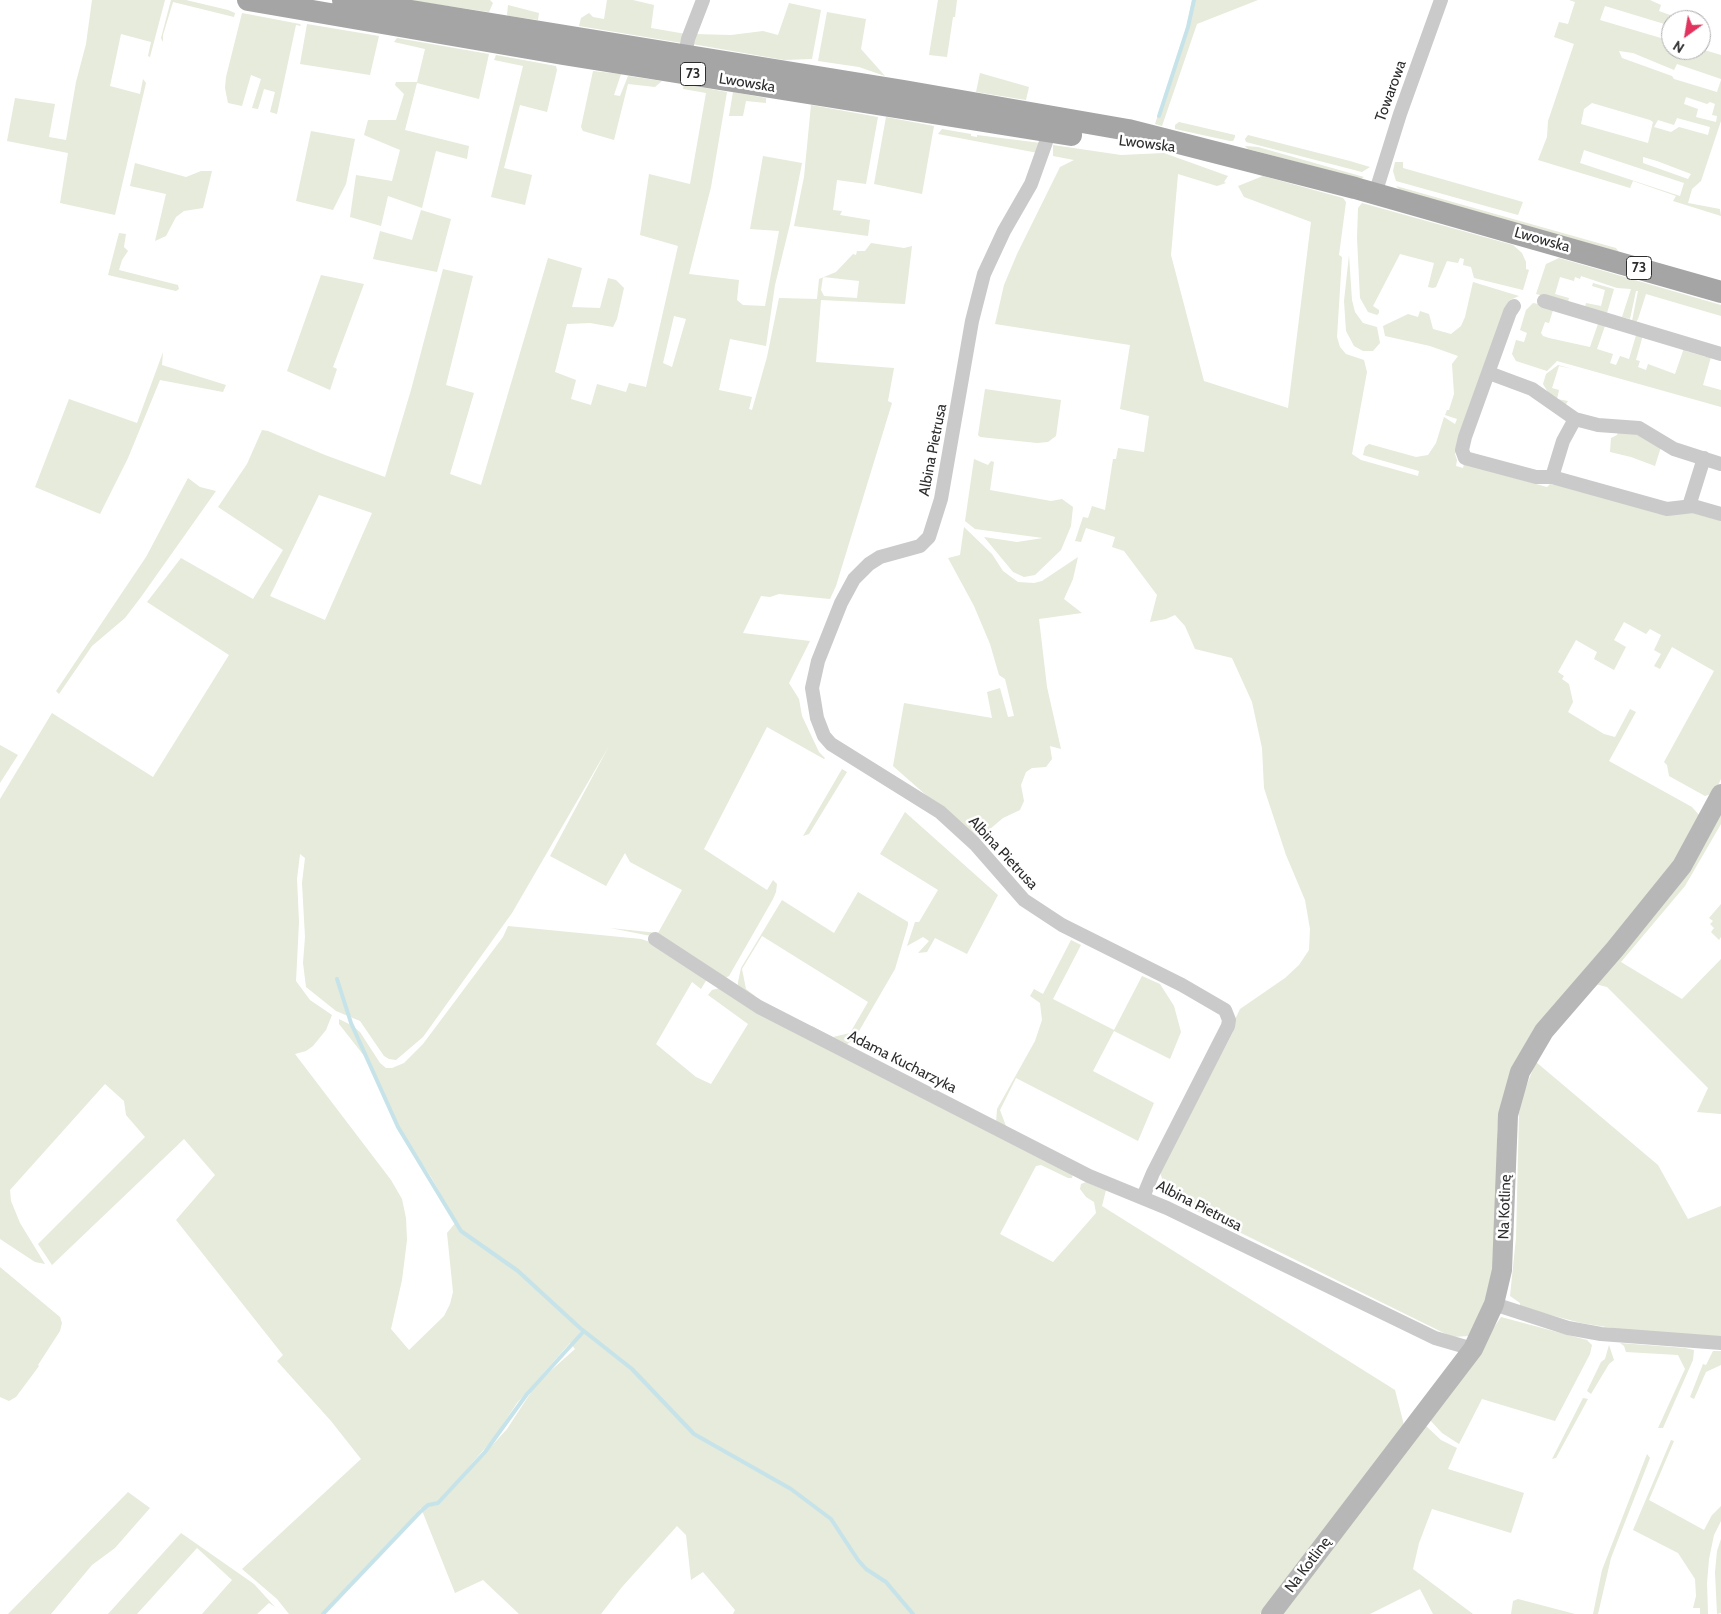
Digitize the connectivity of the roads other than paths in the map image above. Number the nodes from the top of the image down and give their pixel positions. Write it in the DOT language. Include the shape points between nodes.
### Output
graph roads {
  1 [pos="248,0"];
  2 [pos="342,0"];
  3 [pos="703,0"];
  4 [pos="1441,0"];
  5 [pos="683,64"];
  6 [pos="1049,124"];
  7 [pos="1375,194"];
  8 [pos="1721,292"];
  9 [pos="1544,301"];
  10 [pos="1514,306"];
  11 [pos="1721,354"];
  12 [pos="1489,373"];
  13 [pos="1575,419"];
  14 [pos="1704,458"];
  15 [pos="1721,464"];
  16 [pos="1552,477"];
  17 [pos="1689,506"];
  18 [pos="1721,514"];
  19 [pos="1721,794"];
  20 [pos="655,939"];
  21 [pos="1143,1197"];
  22 [pos="1494,1304"];
  23 [pos="1721,1343"];
  24 [pos="1473,1349"];
  25 [pos="1271,1614"];
  1 -- 5 [label="main road, Lwowska / 73"];
  2 -- 5 [label="main road, Lwowska / 73"];
  3 -- 5 [label="street" via="688,39"];
  4 -- 7 [label="street, Towarowa"];
  5 -- 6 [label="main road, Lwowska / 73"];
  6 -- 7 [label="main road, Lwowska / 73" via="1218,152"];
  6 -- 21 [label="street, Albina Pietrusa" via="1031,184 984,274 972,321 942,499 929,537 920,546 880,557 854,578 814,674 813,704 831,744 940,812 1031,906 1225,1010 1228,1026"];
  7 -- 8 [label="main road, Lwowska / 73"];
  9 -- 11 [label="street"];
  10 -- 12 [label="street"];
  12 -- 13 [label="street" via="1527,386"];
  12 -- 16 [label="street" via="1462,448 1463,456 1539,478"];
  13 -- 14 [label="street" via="1598,425 1639,428 1674,449"];
  13 -- 16 [label="street" via="1563,441"];
  14 -- 15 [label="street"];
  14 -- 17 [label="street"];
  16 -- 17 [label="street" via="1664,509"];
  17 -- 18 [label="street"];
  19 -- 22 [label="street, Na Kotlinę" via="1682,866 1544,1031 1520,1072 1508,1115 1504,1260"];
  20 -- 21 [label="street, Adama Kucharzyka" via="759,1007 1088,1176"];
  21 -- 24 [label="street, Albina Pietrusa" via="1427,1334"];
  22 -- 23 [label="street" via="1568,1328 1601,1334"];
  22 -- 24 [label="street, Na Kotlinę"];
  24 -- 25 [label="street, Na Kotlinę"];
}
